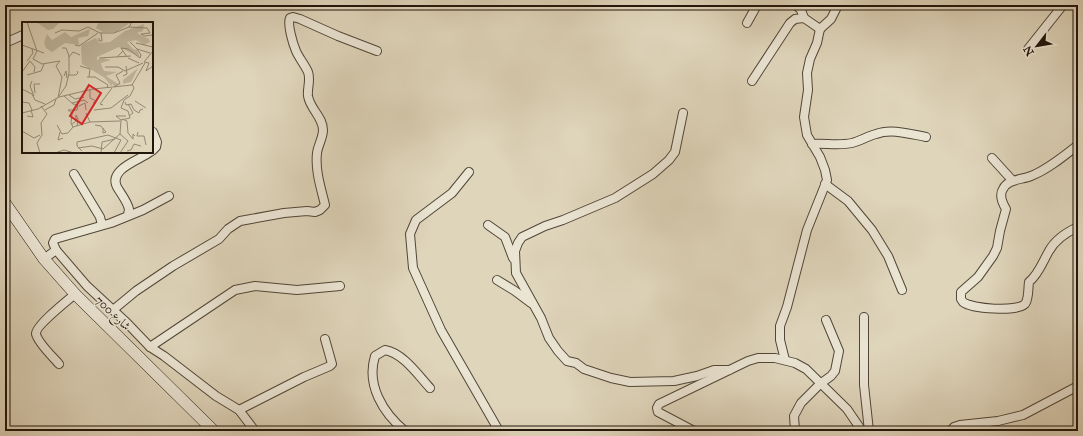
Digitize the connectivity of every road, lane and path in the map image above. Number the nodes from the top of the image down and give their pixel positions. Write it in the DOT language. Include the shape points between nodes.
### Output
graph roads {
  1 [pos="757,5"];
  2 [pos="796,5"];
  3 [pos="838,5"];
  4 [pos="1063,5"];
  5 [pos="804,18"];
  6 [pos="747,23"];
  7 [pos="820,29"];
  8 [pos="22,35"];
  9 [pos="5,43"];
  10 [pos="1028,48"];
  11 [pos="378,51"];
  12 [pos="752,81"];
  13 [pos="683,113"];
  14 [pos="153,132"];
  15 [pos="926,137"];
  16 [pos="812,144"];
  17 [pos="1078,145"];
  18 [pos="153,149"];
  19 [pos="148,153"];
  20 [pos="992,158"];
  21 [pos="469,172"];
  22 [pos="74,174"];
  23 [pos="1012,180"];
  24 [pos="825,184"];
  25 [pos="169,196"];
  26 [pos="5,203"];
  27 [pos="128,215"];
  28 [pos="102,225"];
  29 [pos="488,225"];
  30 [pos="1078,227"];
  31 [pos="56,250"];
  32 [pos="44,259"];
  33 [pos="516,265"];
  34 [pos="497,280"];
  35 [pos="340,286"];
  36 [pos="902,290"];
  37 [pos="75,294"];
  38 [pos="534,305"];
  39 [pos="113,310"];
  40 [pos="864,317"];
  41 [pos="826,320"];
  42 [pos="326,339"];
  43 [pos="150,347"];
  44 [pos="785,360"];
  45 [pos="59,364"];
  46 [pos="729,370"];
  47 [pos="820,384"];
  48 [pos="1078,386"];
  49 [pos="430,388"];
  50 [pos="239,410"];
  51 [pos="208,429"];
  52 [pos="255,431"];
  53 [pos="405,431"];
  54 [pos="499,431"];
  55 [pos="694,431"];
  56 [pos="795,431"];
  57 [pos="862,431"];
  58 [pos="869,431"];
  59 [pos="950,431"];
  1 -- 6 [label="street"];
  2 -- 5 [label="street" via="802,10"];
  3 -- 7 [label="street" via="831,19"];
  4 -- 10 [label="street"];
  5 -- 7 [label="street"];
  5 -- 12 [label="street" via="795,19 790,23"];
  7 -- 16 [label="street" via="807,73 808,90 804,117 807,135"];
  8 -- 9 [label="street"];
  11 -- 39 [label="street" via="300,19 290,18 296,51 308,72 310,102 322,122 323,130 317,154 319,184 325,205 315,212 284,213 240,221 228,228 219,239 136,291"];
  13 -- 33 [label="street" via="675,152 665,164 615,198 522,237 515,251"];
  14 -- 18 [label="street" via="157,142"];
  15 -- 16 [label="street" via="878,133 853,143"];
  16 -- 24 [label="street" via="825,170"];
  17 -- 23 [label="street" via="1037,174 1021,180"];
  19 -- 27 [label="street" via="129,164 116,177 117,187 130,209"];
  20 -- 23 [label="street"];
  21 -- 54 [label="street" via="452,192 416,220 410,234 413,268 441,330"];
  22 -- 28 [label="street"];
  23 -- 30 [label="street" via="1002,189 1006,209 997,248 978,277 961,292 966,305 997,309 1020,307 1027,299 1029,282 1044,263 1050,250 1058,240"];
  24 -- 36 [label="street" via="848,201 872,230 888,256"];
  24 -- 44 [label="street" via="807,230 780,326 780,340"];
  25 -- 27 [label="street"];
  26 -- 32 [label="main road, شارع 700"];
  27 -- 28 [label="street"];
  28 -- 31 [label="street" via="55,239 53,242"];
  29 -- 33 [label="street" via="506,236"];
  31 -- 32 [label="street"];
  31 -- 39 [label="street" via="87,286"];
  32 -- 37 [label="main road, شارع 700"];
  33 -- 38 [label="street" via="516,273"];
  34 -- 38 [label="street"];
  35 -- 43 [label="street" via="297,290 255,286 236,290"];
  37 -- 45 [label="street" via="36,330 39,341"];
  37 -- 51 [label="main road, شارع 700"];
  38 -- 46 [label="street" via="558,351 567,361 596,374 630,382 650,382 679,380 714,370"];
  39 -- 43 [label="street"];
  40 -- 58 [label="street" via="865,401"];
  41 -- 47 [label="street" via="839,351 834,371"];
  42 -- 50 [label="street" via="332,364 330,366"];
  43 -- 50 [label="street"];
  44 -- 46 [label="street" via="758,358"];
  44 -- 47 [label="street" via="806,369"];
  46 -- 55 [label="street" via="663,401 656,408 661,415"];
  47 -- 56 [label="street" via="801,403 794,416"];
  47 -- 57 [label="street" via="847,409"];
  48 -- 59 [label="street" via="1023,415 954,426"];
  49 -- 53 [label="street" via="397,355 384,350 375,356 372,382 376,393 390,416"];
  50 -- 52 [label="street"];
}
